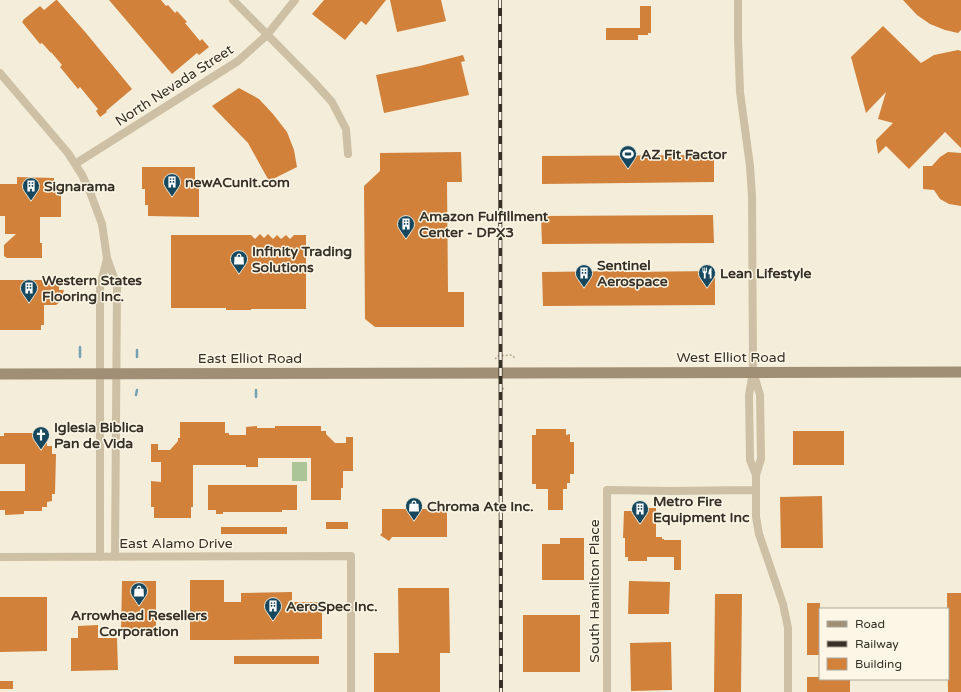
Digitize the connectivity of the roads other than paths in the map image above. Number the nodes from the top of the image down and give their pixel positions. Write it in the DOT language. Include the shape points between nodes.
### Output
graph roads {
  1 [pos="233,0"];
  2 [pos="295,0"];
  3 [pos="738,0"];
  4 [pos="267,35"];
  5 [pos="0,73"];
  6 [pos="348,154"];
  7 [pos="75,164"];
  8 [pos="107,258"];
  9 [pos="754,372"];
  10 [pos="961,372"];
  11 [pos="500,373"];
  12 [pos="0,374"];
  13 [pos="100,374"];
  14 [pos="116,374"];
  15 [pos="756,475"];
  16 [pos="756,490"];
  17 [pos="0,557"];
  18 [pos="100,557"];
  19 [pos="115,557"];
  20 [pos="351,692"];
  21 [pos="607,692"];
  22 [pos="788,692"];
  1 -- 4 [label="street"];
  2 -- 4 [label="street, North Nevada Street"];
  3 -- 9 [label="street" via="740,92 752,196"];
  4 -- 6 [label="street" via="332,102 346,129"];
  4 -- 7 [label="street, North Nevada Street" via="238,62"];
  5 -- 7 [label="street"];
  7 -- 8 [label="street" via="90,192 102,224"];
  8 -- 13 [label="street" via="100,286"];
  8 -- 14 [label="street" via="117,286"];
  9 -- 10 [label="main road, West Elliot Road"];
  9 -- 11 [label="main road, West Elliot Road"];
  9 -- 15 [label="street" via="750,395 750,460"];
  9 -- 15 [label="street" via="760,395 762,459"];
  11 -- 14 [label="main road, East Elliot Road"];
  12 -- 13 [label="main road, East Elliot Road"];
  13 -- 14 [label="main road, East Elliot Road"];
  13 -- 18 [label="street"];
  14 -- 19 [label="street"];
  15 -- 16 [label="street"];
  16 -- 21 [label="street, South Hamilton Place" via="607,490"];
  16 -- 22 [label="street" via="759,534 784,604 788,628"];
  17 -- 18 [label="street, East Alamo Drive"];
  18 -- 19 [label="street, East Alamo Drive"];
  19 -- 20 [label="street, East Alamo Drive" via="351,556"];
}
